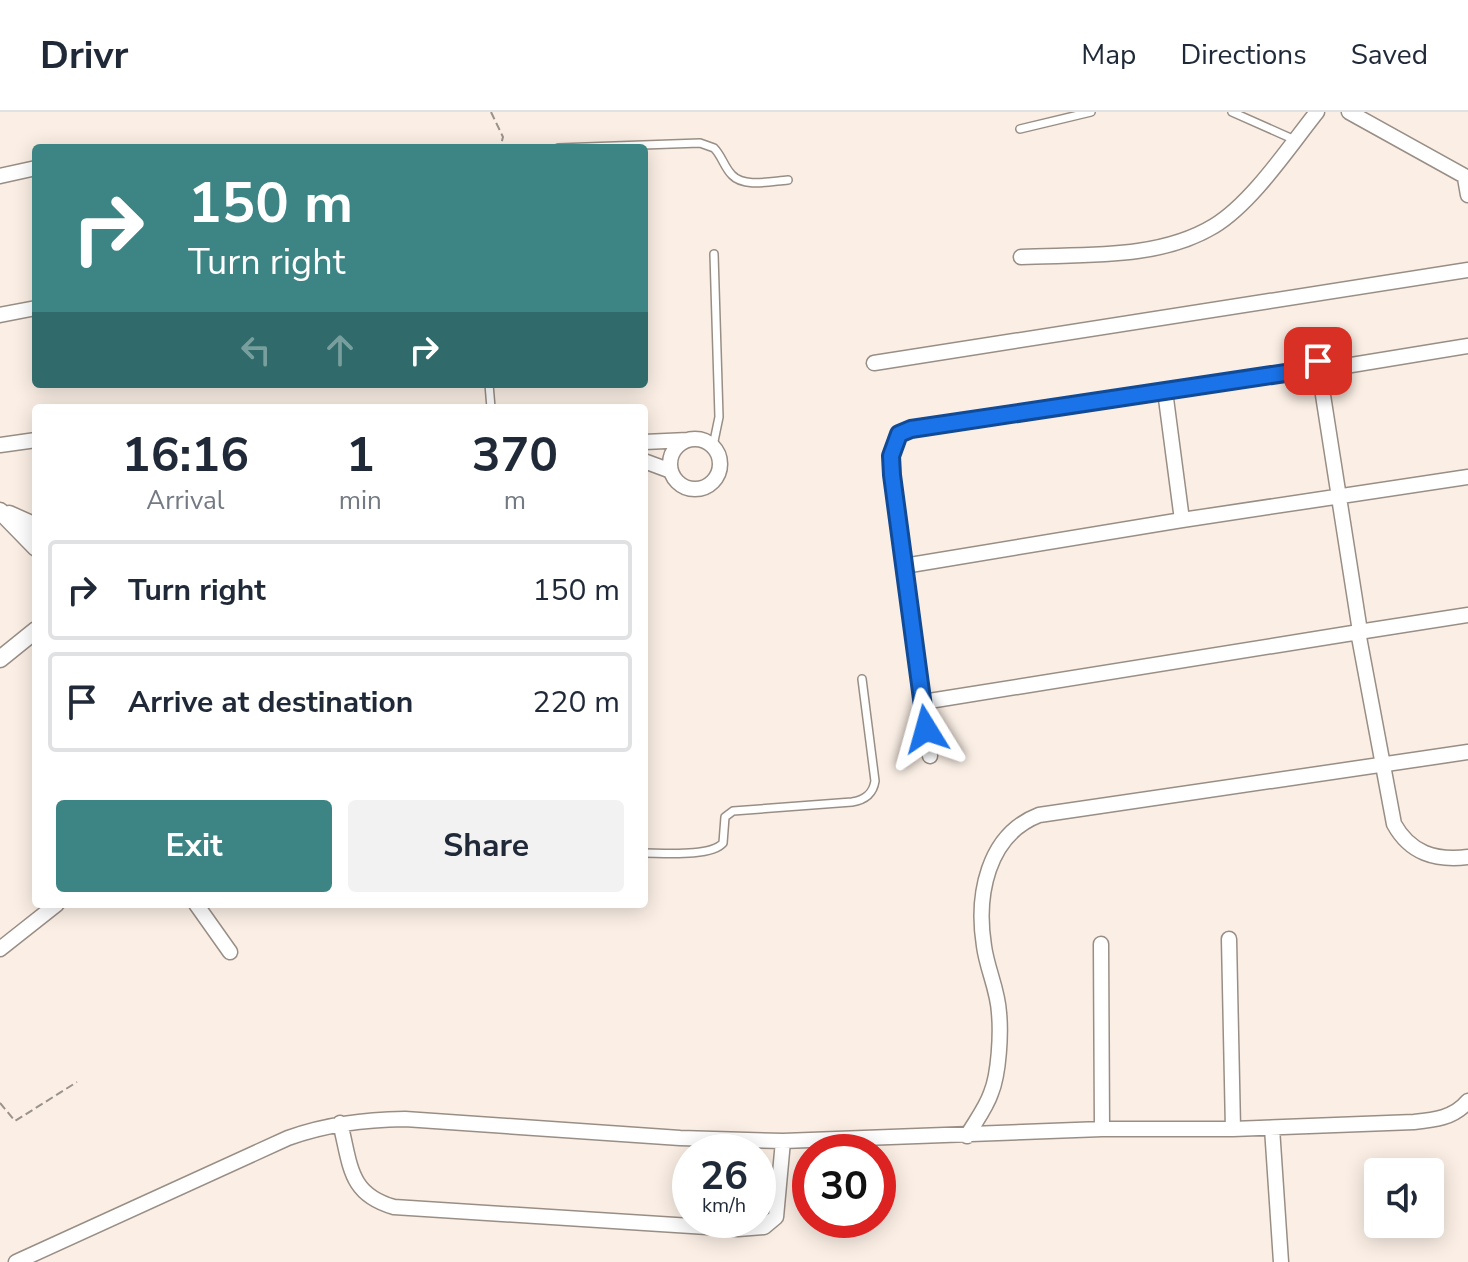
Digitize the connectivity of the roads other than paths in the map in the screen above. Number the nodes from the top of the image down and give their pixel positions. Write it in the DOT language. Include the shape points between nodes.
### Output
graph roads {
  1 [pos="1091,112"];
  2 [pos="1232,112"];
  3 [pos="1317,112"];
  4 [pos="1349,112"];
  5 [pos="1020,129"];
  6 [pos="1295,140"];
  7 [pos="648,145"];
  8 [pos="32,169"];
  9 [pos="0,176"];
  10 [pos="1466,178"];
  11 [pos="788,180"];
  12 [pos="1468,195"];
  13 [pos="714,254"];
  14 [pos="1021,257"];
  15 [pos="1468,270"];
  16 [pos="32,309"];
  17 [pos="0,315"];
  18 [pos="1468,346"];
  19 [pos="874,363"];
  20 [pos="1320,371"];
  21 [pos="1165,391"];
  22 [pos="697,439"];
  23 [pos="32,441"];
  24 [pos="648,442"];
  25 [pos="0,445"];
  26 [pos="713,446"];
  27 [pos="648,462"];
  28 [pos="671,471"];
  29 [pos="1468,477"];
  30 [pos="1339,498"];
  31 [pos="0,510"];
  32 [pos="1182,520"];
  33 [pos="32,524"];
  34 [pos="32,544"];
  35 [pos="904,566"];
  36 [pos="1468,615"];
  37 [pos="1359,632"];
  38 [pos="32,633"];
  39 [pos="0,659"];
  40 [pos="862,679"];
  41 [pos="923,702"];
  42 [pos="1468,752"];
  43 [pos="930,756"];
  44 [pos="1382,764"];
  45 [pos="648,853"];
  46 [pos="1468,857"];
  47 [pos="52,908"];
  48 [pos="199,908"];
  49 [pos="1229,939"];
  50 [pos="1101,944"];
  51 [pos="0,949"];
  52 [pos="230,952"];
  53 [pos="1468,1101"];
  54 [pos="340,1123"];
  55 [pos="1272,1128"];
  56 [pos="1102,1129"];
  57 [pos="1233,1129"];
  58 [pos="967,1136"];
  59 [pos="783,1141"];
  60 [pos="16,1262"];
  61 [pos="1281,1262"];
  1 -- 5 [label="lane"];
  2 -- 6 [label="lane"];
  3 -- 6 [label="street"];
  4 -- 10 [label="street"];
  6 -- 14 [label="street" via="1233,211 1195,236 1148,249"];
  7 -- 11 [label="lane" via="700,143 719,152 738,179"];
  8 -- 9 [label="street"];
  10 -- 12 [label="street"];
  13 -- 26 [label="lane" via="719,417"];
  15 -- 19 [label="street"];
  16 -- 17 [label="street"];
  18 -- 20 [label="street"];
  20 -- 21 [label="street"];
  20 -- 30 [label="street"];
  21 -- 32 [label="street"];
  21 -- 35 [label="street" via="899,434 891,456"];
  22 -- 24 [label="street"];
  22 -- 26 [label="street"];
  22 -- 28 [label="street" via="674,450"];
  23 -- 25 [label="street"];
  26 -- 28 [label="street" via="720,462 709,485 683,487"];
  27 -- 28 [label="street"];
  29 -- 30 [label="street"];
  30 -- 32 [label="street"];
  30 -- 37 [label="street"];
  31 -- 33 [label="street"];
  31 -- 34 [label="street"];
  32 -- 35 [label="street"];
  35 -- 41 [label="street"];
  36 -- 37 [label="street"];
  37 -- 41 [label="street"];
  37 -- 44 [label="street"];
  38 -- 39 [label="street"];
  40 -- 45 [label="lane" via="875,781 868,796 852,802 730,811 719,848"];
  41 -- 43 [label="street"];
  42 -- 44 [label="street"];
  44 -- 46 [label="street" via="1394,824 1408,844 1432,857"];
  44 -- 58 [label="street" via="1039,815 1016,826 997,846 987,878 983,946 998,1003 995,1077"];
  47 -- 51 [label="street"];
  48 -- 52 [label="street"];
  49 -- 57 [label="street"];
  50 -- 56 [label="street"];
  53 -- 55 [label="street" via="1436,1120"];
  54 -- 59 [label="street" via="405,1119"];
  54 -- 59 [label="street" via="362,1192 394,1207 738,1229 764,1227 776,1217"];
  54 -- 60 [label="street" via="288,1138"];
  55 -- 57 [label="street"];
  55 -- 61 [label="street"];
  56 -- 57 [label="street"];
  56 -- 58 [label="street"];
  58 -- 59 [label="street"];
}
